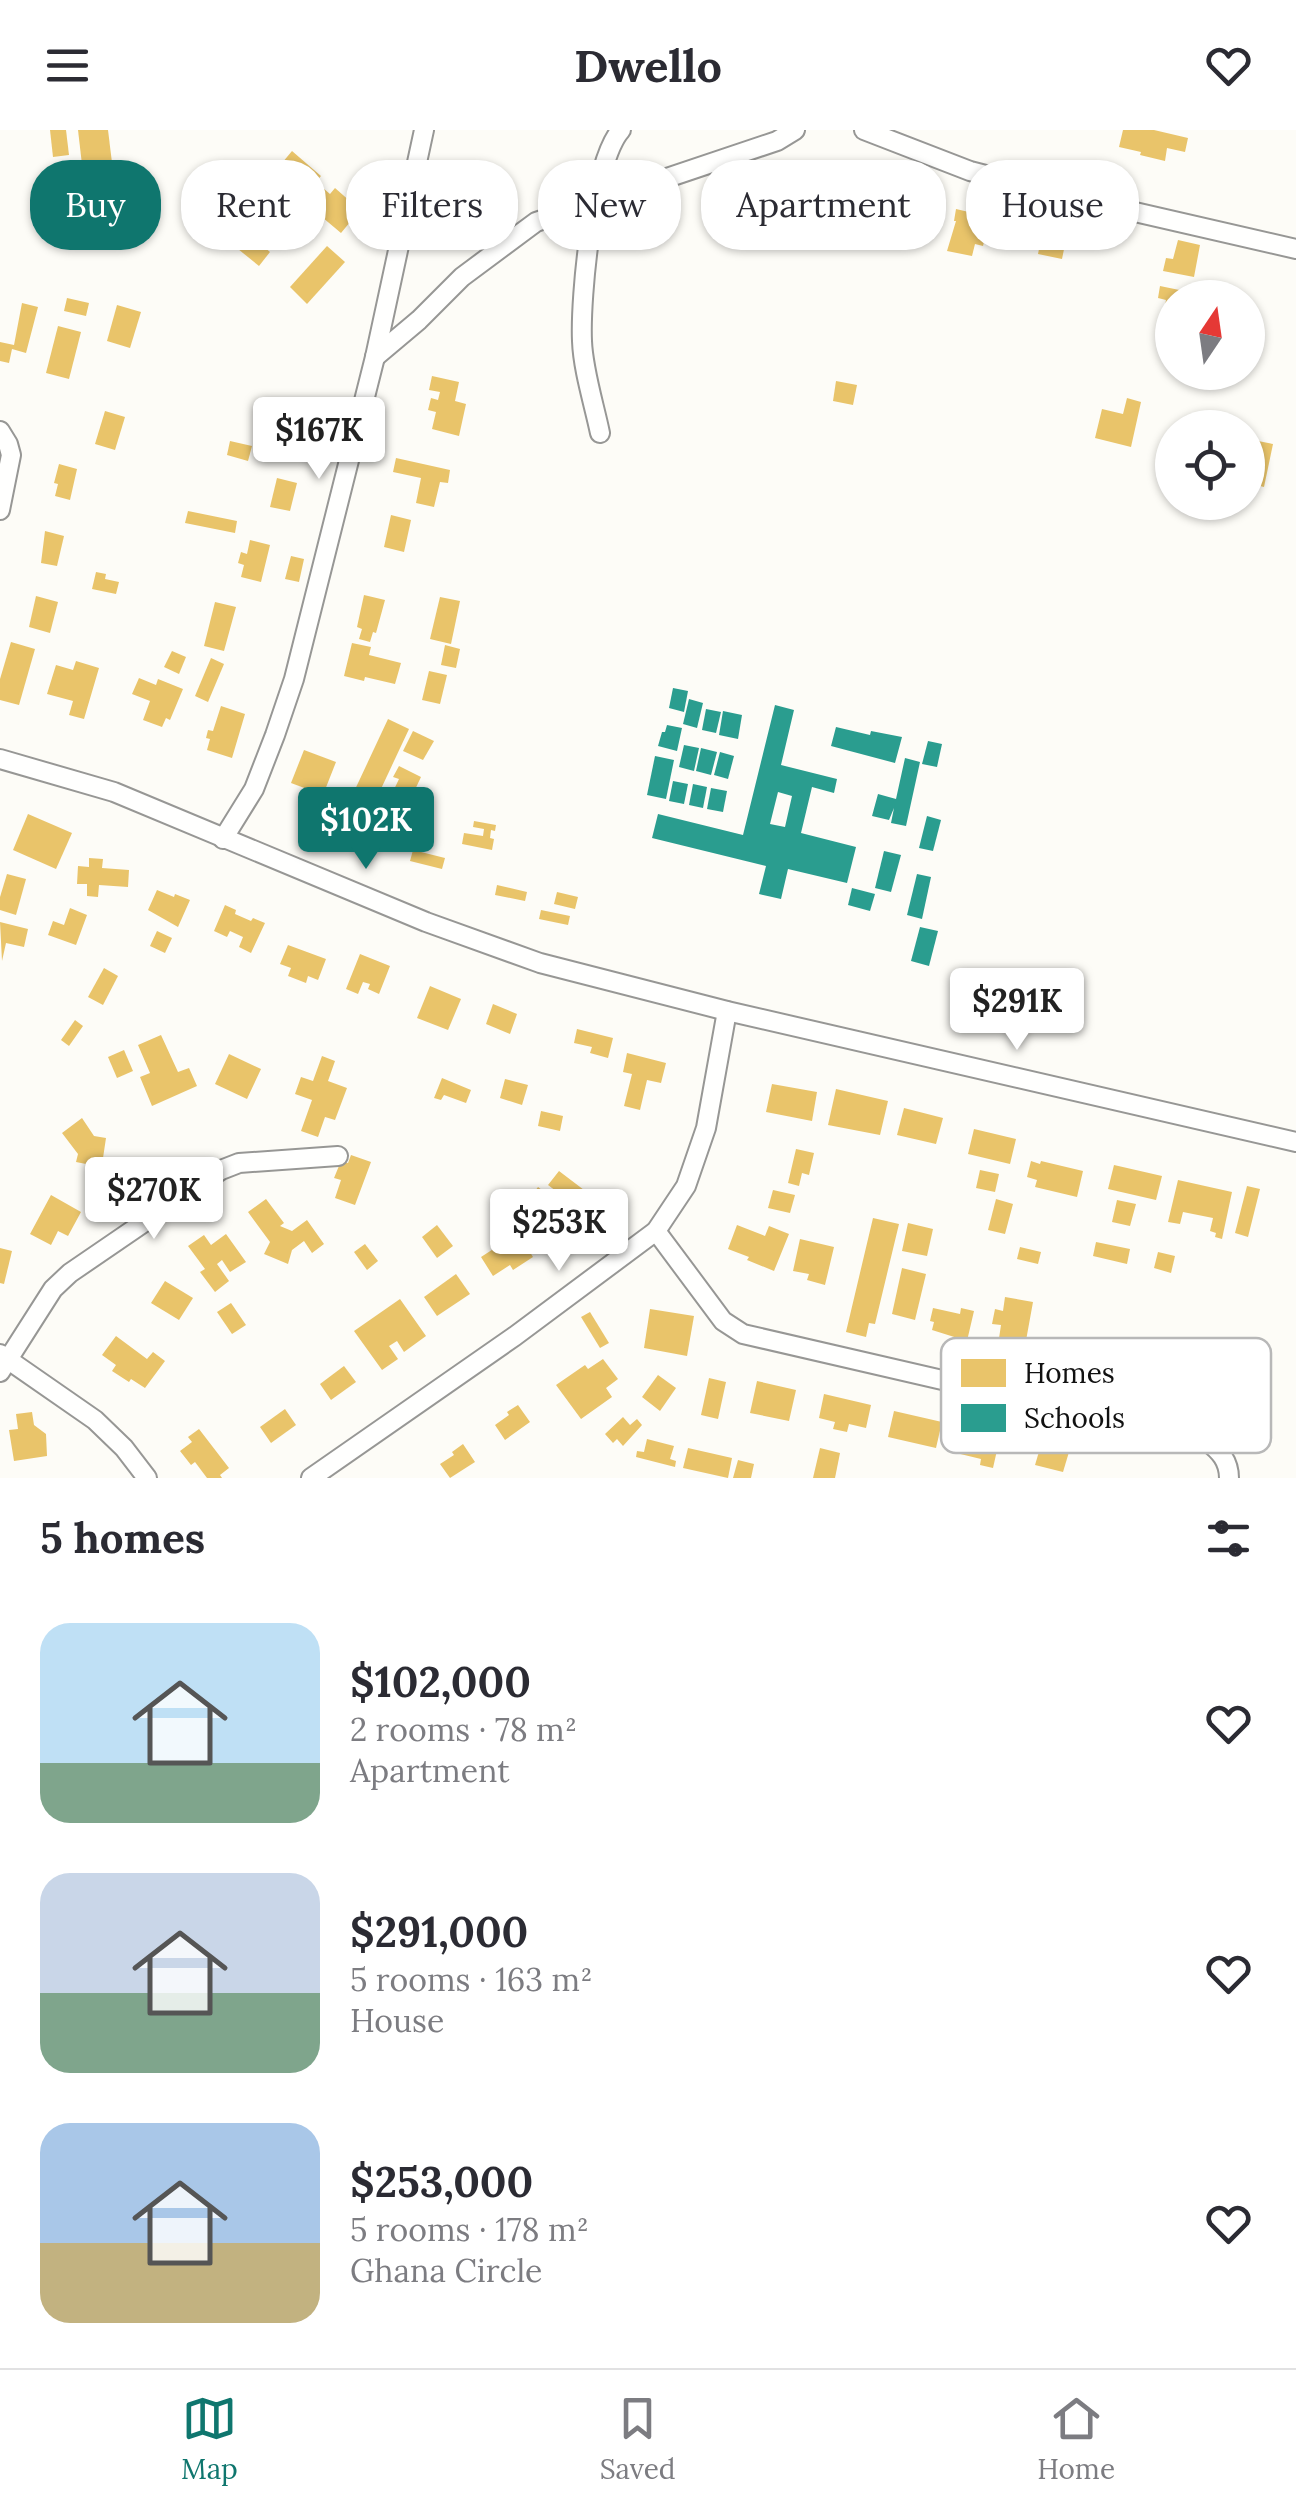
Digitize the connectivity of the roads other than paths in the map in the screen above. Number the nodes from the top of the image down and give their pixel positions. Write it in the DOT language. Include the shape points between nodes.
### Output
graph roads {
  1 [pos="424,130"];
  2 [pos="621,130"];
  3 [pos="795,130"];
  4 [pos="864,130"];
  5 [pos="607,160"];
  6 [pos="681,175"];
  7 [pos="538,221"];
  8 [pos="1296,249"];
  9 [pos="587,250"];
  10 [pos="375,357"];
  11 [pos="0,432"];
  12 [pos="600,432"];
  13 [pos="0,510"];
  14 [pos="0,759"];
  15 [pos="224,839"];
  16 [pos="728,1012"];
  17 [pos="1296,1142"];
  18 [pos="338,1156"];
  19 [pos="656,1232"];
  20 [pos="3,1362"];
  21 [pos="941,1380"];
  22 [pos="1221,1453"];
  23 [pos="147,1478"];
  24 [pos="312,1478"];
  25 [pos="1229,1478"];
  1 -- 10 [label="street"];
  2 -- 5 [label="street"];
  3 -- 6 [label="street"];
  4 -- 8 [label="street" via="970,171"];
  7 -- 10 [label="street" via="462,277"];
  9 -- 12 [label="street" via="582,344"];
  10 -- 15 [label="street" via="294,679 254,789"];
  11 -- 13 [label="street" via="11,455"];
  14 -- 15 [label="street" via="114,792"];
  15 -- 16 [label="street" via="540,963"];
  16 -- 17 [label="street"];
  16 -- 19 [label="street" via="706,1128 686,1186"];
  18 -- 20 [label="street" via="238,1163 212,1176 70,1273"];
  19 -- 21 [label="street" via="724,1321 743,1334"];
  19 -- 24 [label="street"];
  20 -- 23 [label="street" via="95,1420"];
  22 -- 25 [label="street"];
}
